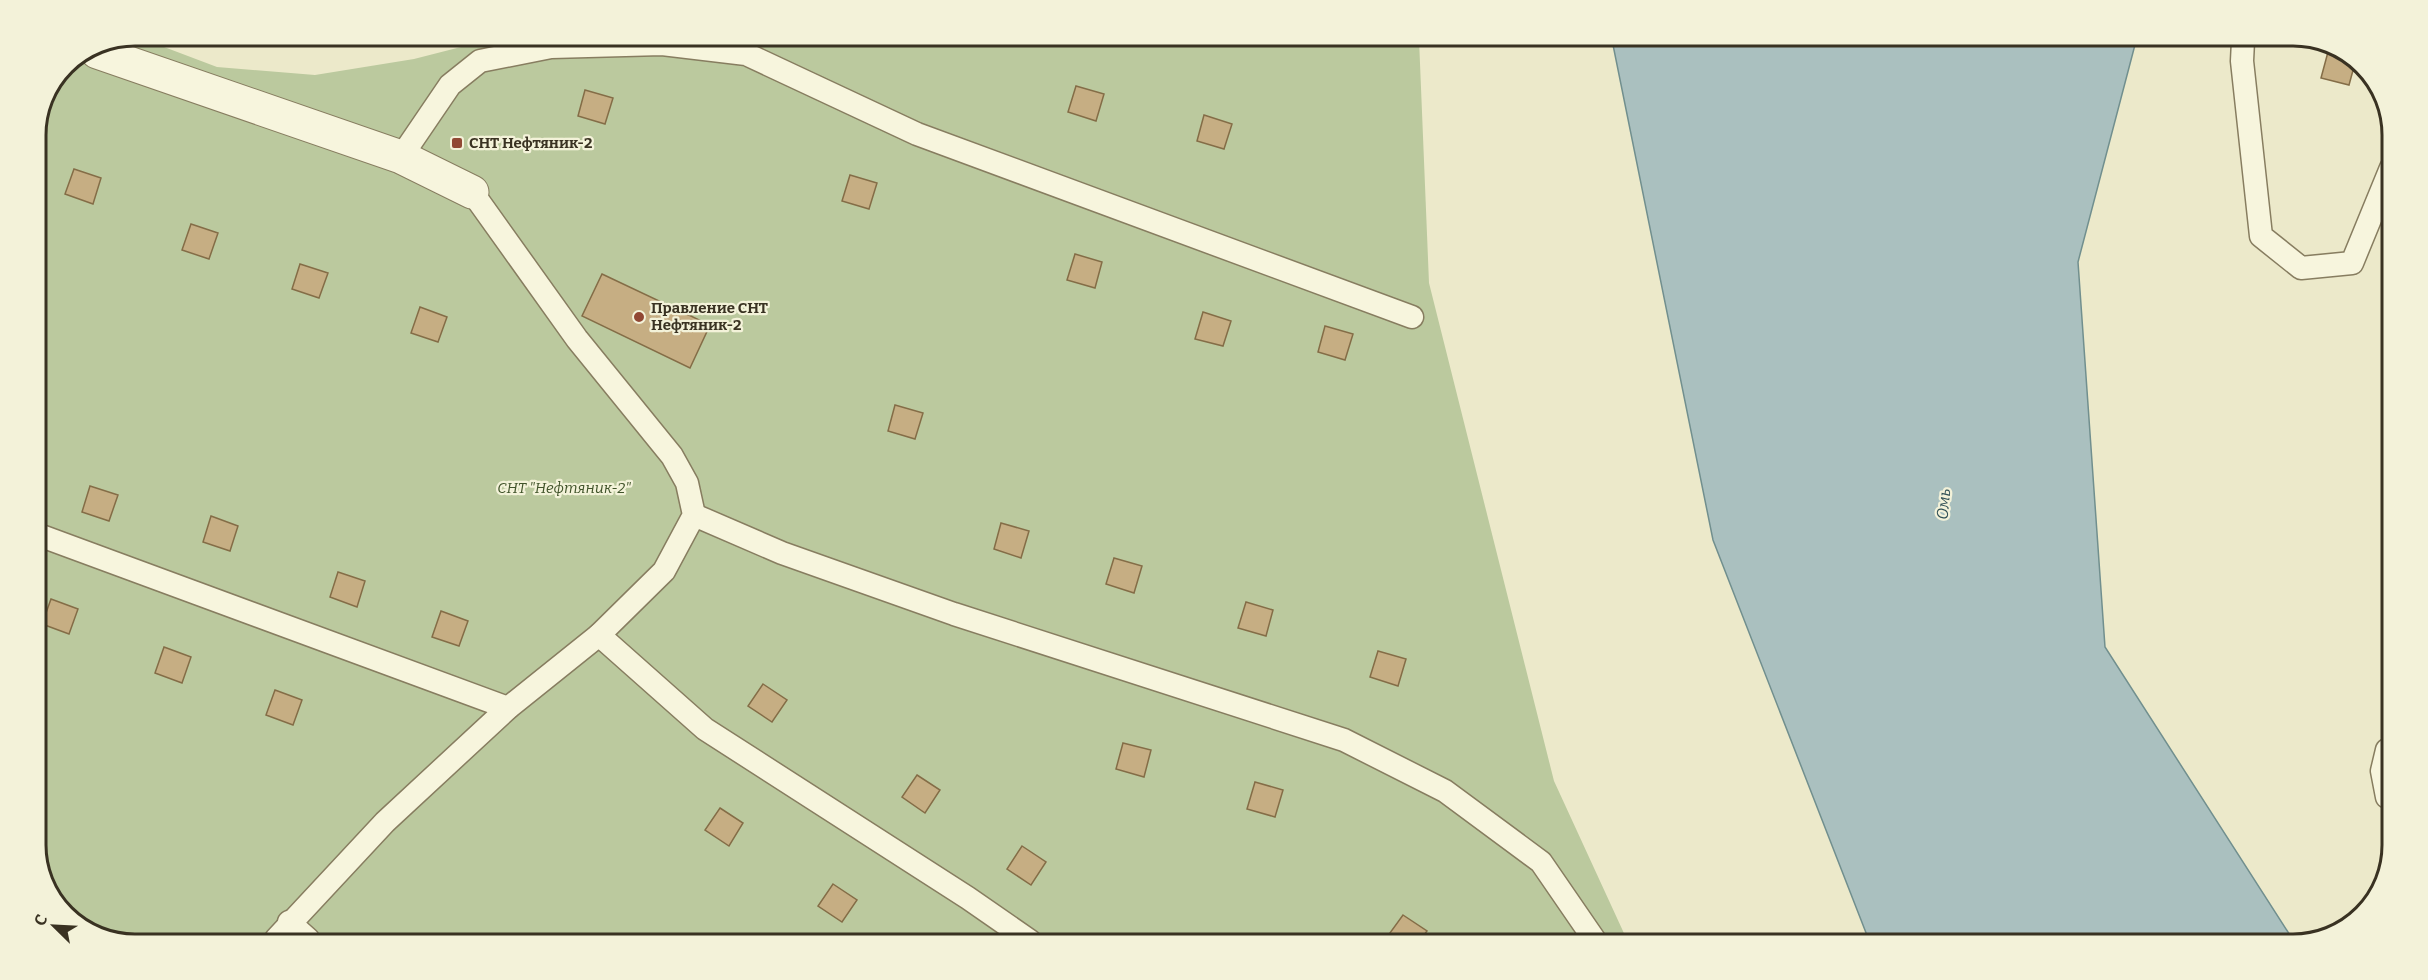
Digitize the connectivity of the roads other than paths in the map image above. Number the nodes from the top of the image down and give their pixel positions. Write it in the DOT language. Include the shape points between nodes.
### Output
graph roads {
  1 [pos="584,46"];
  2 [pos="679,46"];
  3 [pos="2243,46"];
  4 [pos="101,53"];
  5 [pos="401,157"];
  6 [pos="472,192"];
  7 [pos="2381,192"];
  8 [pos="1412,316"];
  9 [pos="694,515"];
  10 [pos="47,538"];
  11 [pos="599,635"];
  12 [pos="508,708"];
  13 [pos="283,930"];
  14 [pos="1020,934"];
  15 [pos="1590,934"];
  1 -- 5 [label="lane" via="551,47 480,61 450,85"];
  2 -- 8 [label="lane" via="746,54 917,134"];
  3 -- 7 [label="lane" via="2261,236 2301,268 2352,263"];
  4 -- 5 [label="street"];
  5 -- 6 [label="street"];
  6 -- 9 [label="lane" via="577,339 672,456 687,483"];
  9 -- 11 [label="lane" via="664,571"];
  9 -- 15 [label="lane" via="782,553 954,614 1344,740 1445,791 1541,862"];
  10 -- 12 [label="lane"];
  11 -- 12 [label="lane"];
  11 -- 14 [label="lane" via="705,729"];
  12 -- 13 [label="lane" via="385,822"];
}
